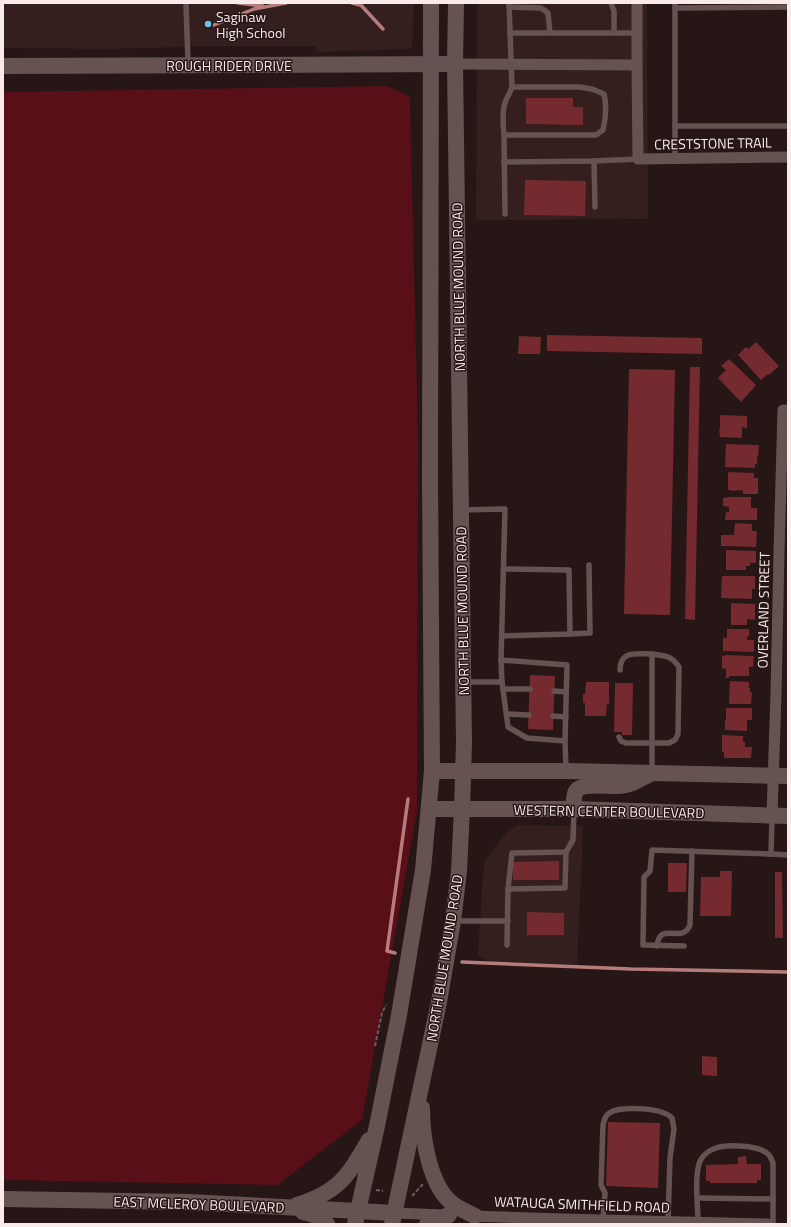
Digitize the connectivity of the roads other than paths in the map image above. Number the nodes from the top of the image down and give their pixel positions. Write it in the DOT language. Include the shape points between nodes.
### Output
graph roads {
  1 [pos="186,3"];
  2 [pos="431,3"];
  3 [pos="456,3"];
  4 [pos="611,3"];
  5 [pos="637,3"];
  6 [pos="509,5"];
  7 [pos="675,6"];
  8 [pos="788,7"];
  9 [pos="510,33"];
  10 [pos="550,33"];
  11 [pos="614,33"];
  12 [pos="637,33"];
  13 [pos="455,64"];
  14 [pos="511,64"];
  15 [pos="188,65"];
  16 [pos="430,65"];
  17 [pos="637,65"];
  18 [pos="3,66"];
  19 [pos="512,87"];
  20 [pos="675,126"];
  21 [pos="788,126"];
  22 [pos="504,135"];
  23 [pos="788,157"];
  24 [pos="675,158"];
  25 [pos="638,159"];
  26 [pos="594,161"];
  27 [pos="504,162"];
  28 [pos="595,207"];
  29 [pos="505,214"];
  30 [pos="788,410"];
  31 [pos="461,510"];
  32 [pos="783,552"];
  33 [pos="589,565"];
  34 [pos="504,569"];
  35 [pos="570,634"];
  36 [pos="502,636"];
  37 [pos="652,654"];
  38 [pos="501,660"];
  39 [pos="620,670"];
  40 [pos="463,682"];
  41 [pos="502,682"];
  42 [pos="503,689"];
  43 [pos="530,689"];
  44 [pos="554,691"];
  45 [pos="566,692"];
  46 [pos="776,694"];
  47 [pos="788,694"];
  48 [pos="506,714"];
  49 [pos="529,715"];
  50 [pos="553,716"];
  51 [pos="566,717"];
  52 [pos="619,737"];
  53 [pos="565,741"];
  54 [pos="652,744"];
  55 [pos="432,771"];
  56 [pos="463,771"];
  57 [pos="566,771"];
  58 [pos="652,773"];
  59 [pos="781,775"];
  60 [pos="429,809"];
  61 [pos="462,809"];
  62 [pos="574,809"];
  63 [pos="772,815"];
  64 [pos="788,816"];
  65 [pos="692,851"];
  66 [pos="566,852"];
  67 [pos="772,854"];
  68 [pos="788,855"];
  69 [pos="508,889"];
  70 [pos="453,921"];
  71 [pos="508,922"];
  72 [pos="507,945"];
  73 [pos="657,946"];
  74 [pos="684,946"];
  75 [pos="422,1082"];
  76 [pos="377,1126"];
  77 [pos="698,1198"];
  78 [pos="3,1199"];
  79 [pos="773,1199"];
  80 [pos="290,1208"];
  81 [pos="449,1215"];
  82 [pos="357,1217"];
  83 [pos="394,1218"];
  84 [pos="475,1220"];
  85 [pos="603,1220"];
  86 [pos="562,1222"];
  87 [pos="668,1222"];
  88 [pos="698,1222"];
  89 [pos="327,1224"];
  90 [pos="427,1224"];
  91 [pos="768,1224"];
  92 [pos="773,1224"];
  1 -- 15 [label="lane"];
  2 -- 16 [label="main road, NORTH BLUE MOUND ROAD"];
  3 -- 13 [label="main road, NORTH BLUE MOUND ROAD"];
  4 -- 11 [label="lane" via="614,11"];
  5 -- 12 [label="street"];
  6 -- 9 [label="lane"];
  6 -- 10 [label="lane" via="541,8 548,13"];
  7 -- 8 [label="lane"];
  7 -- 20 [label="lane"];
  9 -- 10 [label="lane"];
  9 -- 14 [label="lane"];
  10 -- 11 [label="lane"];
  11 -- 12 [label="lane"];
  12 -- 17 [label="street"];
  13 -- 14 [label="street"];
  13 -- 16 [label="main road, ROUGH RIDER DRIVE"];
  13 -- 31 [label="main road, NORTH BLUE MOUND ROAD"];
  14 -- 17 [label="street"];
  14 -- 19 [label="lane"];
  15 -- 16 [label="main road, ROUGH RIDER DRIVE"];
  15 -- 18 [label="main road, ROUGH RIDER DRIVE"];
  16 -- 55 [label="main road, NORTH BLUE MOUND ROAD"];
  17 -- 25 [label="street"];
  19 -- 22 [label="lane" via="505,103"];
  19 -- 22 [label="lane" via="592,89 604,94 605,120 603,130 596,135"];
  20 -- 21 [label="lane"];
  20 -- 24 [label="lane"];
  22 -- 27 [label="lane"];
  23 -- 24 [label="street, CRESTSTONE TRAIL"];
  24 -- 25 [label="street, CRESTSTONE TRAIL"];
  25 -- 26 [label="lane"];
  26 -- 27 [label="lane"];
  26 -- 28 [label="lane"];
  27 -- 29 [label="lane"];
  30 -- 32 [label="street, OVERLAND STREET" via="783,410"];
  31 -- 34 [label="lane" via="505,509"];
  31 -- 40 [label="main road, NORTH BLUE MOUND ROAD"];
  32 -- 46 [label="street, OVERLAND STREET"];
  33 -- 35 [label="lane" via="590,633"];
  34 -- 35 [label="lane" via="569,570"];
  34 -- 36 [label="lane"];
  35 -- 36 [label="lane"];
  36 -- 38 [label="lane"];
  37 -- 39 [label="lane" via="627,656 622,659"];
  37 -- 54 [label="lane"];
  37 -- 54 [label="lane" via="670,657 679,667 678,734 669,744"];
  38 -- 41 [label="lane"];
  38 -- 45 [label="lane" via="567,665"];
  40 -- 41 [label="lane"];
  40 -- 56 [label="main road, NORTH BLUE MOUND ROAD"];
  41 -- 42 [label="lane"];
  42 -- 43 [label="lane"];
  42 -- 48 [label="lane"];
  44 -- 45 [label="lane"];
  45 -- 51 [label="lane"];
  46 -- 47 [label="street"];
  46 -- 59 [label="street, OVERLAND STREET"];
  48 -- 49 [label="lane"];
  48 -- 53 [label="lane" via="508,727 527,738"];
  50 -- 51 [label="lane"];
  51 -- 53 [label="lane"];
  52 -- 54 [label="lane" via="626,743"];
  53 -- 57 [label="lane"];
  54 -- 58 [label="lane"];
  55 -- 56 [label="main road"];
  55 -- 60 [label="main road, NORTH BLUE MOUND ROAD"];
  56 -- 57 [label="main road"];
  56 -- 61 [label="main road, NORTH BLUE MOUND ROAD"];
  57 -- 58 [label="main road"];
  58 -- 59 [label="main road"];
  58 -- 62 [label="main road" via="631,784 580,788 574,797"];
  59 -- 63 [label="street, OVERLAND STREET"];
  60 -- 61 [label="main road, WESTERN CENTER BOULEVARD"];
  60 -- 76 [label="main road, NORTH BLUE MOUND ROAD" via="423,870 399,1015"];
  61 -- 62 [label="main road, WESTERN CENTER BOULEVARD"];
  61 -- 70 [label="main road, NORTH BLUE MOUND ROAD"];
  62 -- 63 [label="main road, WESTERN CENTER BOULEVARD"];
  62 -- 66 [label="lane" via="573,840"];
  63 -- 64 [label="main road, WESTERN CENTER BOULEVARD"];
  63 -- 67 [label="lane"];
  65 -- 67 [label="lane"];
  65 -- 73 [label="lane" via="690,925 684,933 661,934"];
  65 -- 73 [label="lane" via="652,850 650,871 644,876 643,945"];
  66 -- 69 [label="lane" via="512,853"];
  66 -- 69 [label="lane" via="565,888"];
  67 -- 68 [label="lane"];
  69 -- 71 [label="lane"];
  70 -- 71 [label="lane"];
  70 -- 75 [label="main road, NORTH BLUE MOUND ROAD"];
  71 -- 72 [label="lane"];
  73 -- 74 [label="lane"];
  75 -- 83 [label="main road, NORTH BLUE MOUND ROAD"];
  75 -- 84 [label="main road" via="423,1126 429,1159 438,1187 453,1204"];
  76 -- 80 [label="main road" via="350,1172 334,1188 324,1195"];
  76 -- 82 [label="main road, NORTH BLUE MOUND ROAD"];
  77 -- 79 [label="lane"];
  77 -- 79 [label="lane" via="697,1177 700,1161 707,1152 717,1147 743,1146 760,1149 770,1156 773,1163"];
  77 -- 88 [label="lane"];
  78 -- 80 [label="main road, EAST MCLEROY BOULEVARD" via="188,1202"];
  79 -- 92 [label="lane"];
  80 -- 82 [label="main road, EAST MCLEROY BOULEVARD"];
  80 -- 89 [label="main road" via="315,1215"];
  81 -- 83 [label="street, WATAUGA SMITHFIELD ROAD"];
  81 -- 84 [label="street, WATAUGA SMITHFIELD ROAD"];
  81 -- 90 [label="main road"];
  82 -- 83 [label="main road, EAST MCLEROY BOULEVARD"];
  84 -- 86 [label="street, WATAUGA SMITHFIELD ROAD"];
  85 -- 86 [label="street, WATAUGA SMITHFIELD ROAD"];
  85 -- 87 [label="street, WATAUGA SMITHFIELD ROAD"];
  85 -- 87 [label="lane" via="603,1125 609,1113 640,1108 664,1113 672,1118 674,1129 670,1158"];
  87 -- 88 [label="street, WATAUGA SMITHFIELD ROAD"];
  88 -- 91 [label="street, WATAUGA SMITHFIELD ROAD"];
}
